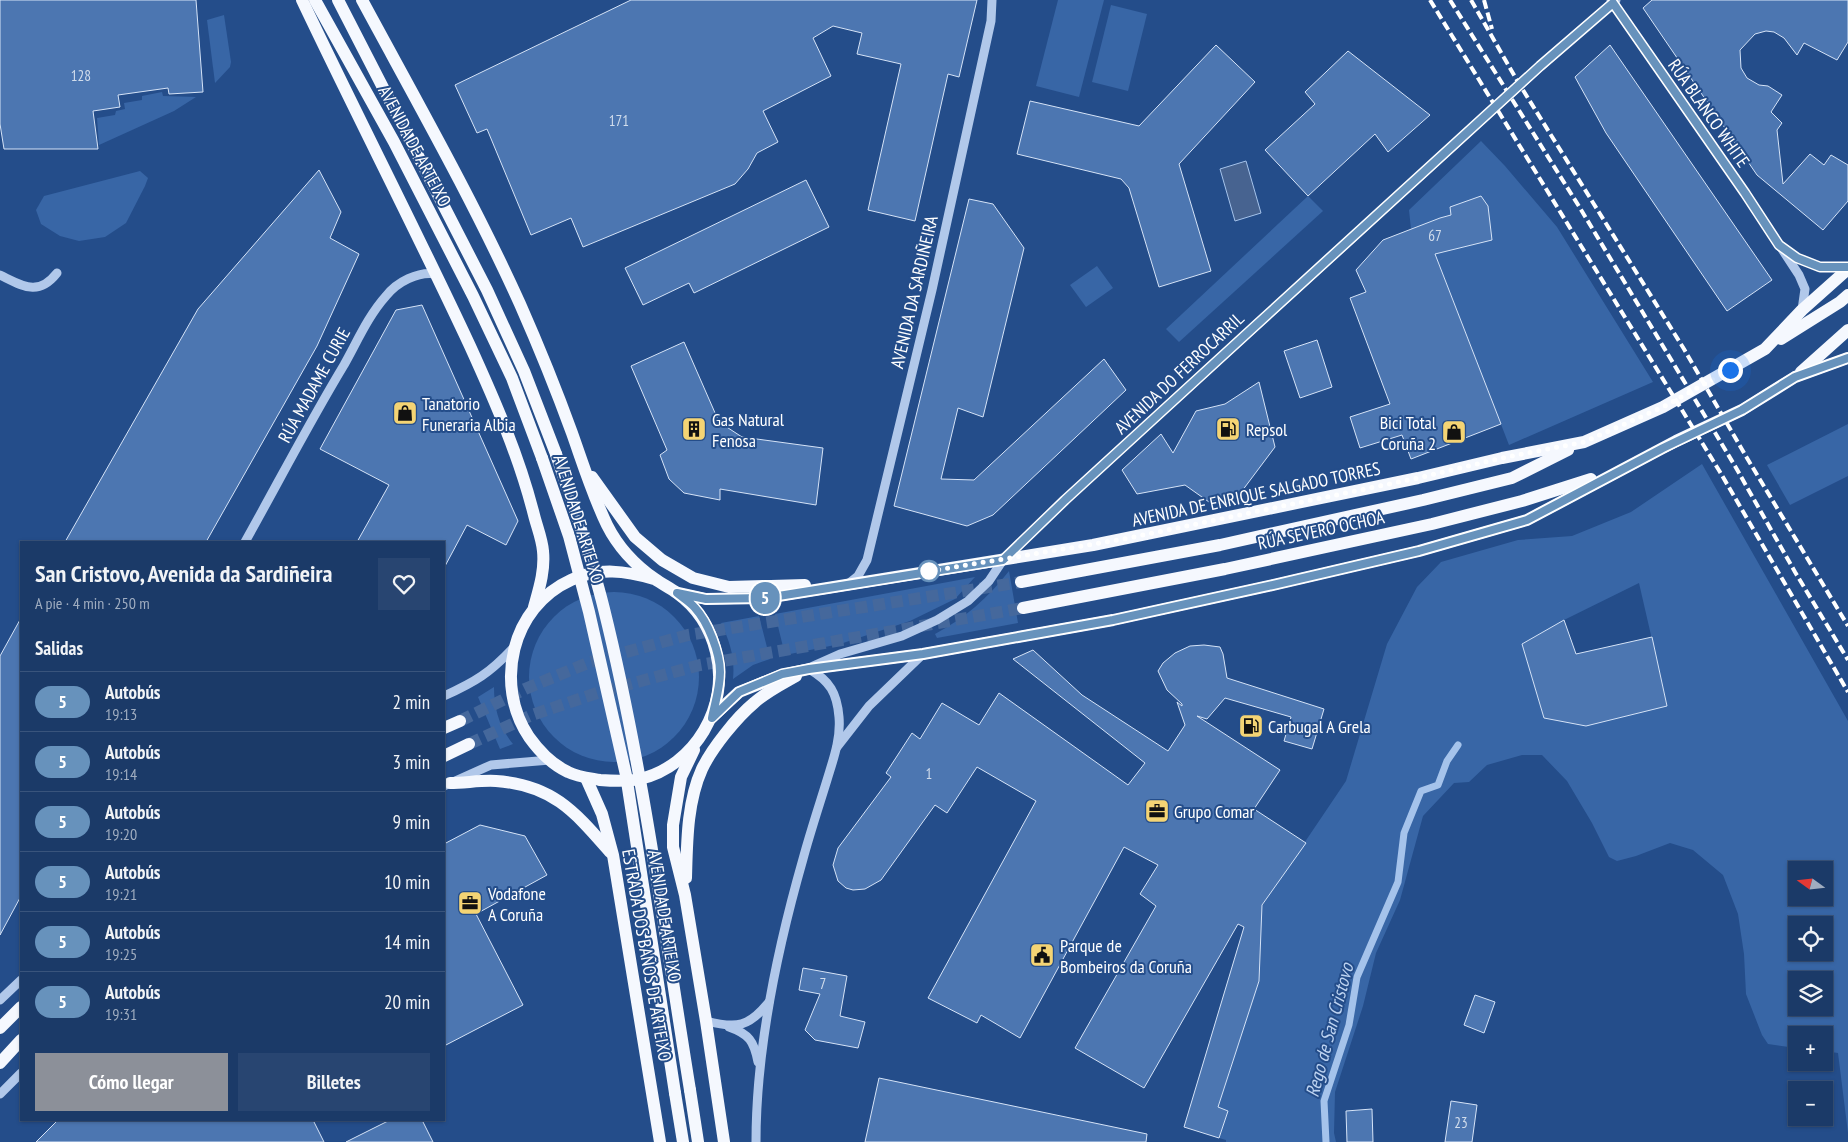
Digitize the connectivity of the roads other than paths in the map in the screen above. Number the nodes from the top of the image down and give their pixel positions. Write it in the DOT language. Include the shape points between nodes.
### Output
graph roads {
  1 [pos="302,0"];
  2 [pos="315,0"];
  3 [pos="338,0"];
  4 [pos="362,0"];
  5 [pos="992,0"];
  6 [pos="1613,1"];
  7 [pos="1779,245"];
  8 [pos="1848,268"];
  9 [pos="57,273"];
  10 [pos="436,274"];
  11 [pos="0,275"];
  12 [pos="1848,295"];
  13 [pos="1802,310"];
  14 [pos="1848,330"];
  15 [pos="1765,349"];
  16 [pos="1848,358"];
  17 [pos="1795,377"];
  18 [pos="1584,442"];
  19 [pos="582,463"];
  20 [pos="1622,470"];
  21 [pos="246,541"];
  22 [pos="1003,560"];
  23 [pos="654,579"];
  24 [pos="1021,582"];
  25 [pos="848,584"];
  26 [pos="677,593"];
  27 [pos="1023,608"];
  28 [pos="533,609"];
  29 [pos="514,647"];
  30 [pos="923,654"];
  31 [pos="809,669"];
  32 [pos="445,696"];
  33 [pos="712,718"];
  34 [pos="460,720"];
  35 [pos="445,728"];
  36 [pos="698,741"];
  37 [pos="469,744"];
  38 [pos="837,747"];
  39 [pos="445,756"];
  40 [pos="550,760"];
  41 [pos="586,778"];
  42 [pos="447,785"];
  43 [pos="613,855"];
  44 [pos="685,895"];
  45 [pos="20,981"];
  46 [pos="0,1000"];
  47 [pos="770,1002"];
  48 [pos="20,1008"];
  49 [pos="706,1021"];
  50 [pos="722,1025"];
  51 [pos="0,1028"];
  52 [pos="20,1041"];
  53 [pos="0,1063"];
  54 [pos="760,1069"];
  55 [pos="20,1073"];
  56 [pos="0,1094"];
  57 [pos="660,1142"];
  58 [pos="683,1142"];
  59 [pos="698,1142"];
  60 [pos="724,1142"];
  61 [pos="756,1142"];
  1 -- 10 [label="main road, AVENIDA DE ARTEIXO"];
  2 -- 58 [label="main road, AVENIDA DE ARTEIXO, bridge" via="394,142 512,378 569,536 626,774"];
  3 -- 59 [label="main road, AVENIDA DE ARTEIXO, bridge" via="487,290 524,371 582,530 604,609 637,763"];
  4 -- 19 [label="main road, AVENIDA DE ARTEIXO" via="495,252 551,377"];
  5 -- 25 [label="street, AVENIDA DA SARDIÑEIRA" via="991,21 932,290 867,560 858,576"];
  6 -- 7 [label="street, RÚA BLANCO WHITE"];
  6 -- 22 [label="street, AVENIDA DO FERROCARRIL" via="1261,320"];
  7 -- 8 [label="street, RÚA BLANCO WHITE" via="1797,258 1820,267"];
  7 -- 13 [label="street, RÚA BLANCO WHITE" via="1804,288"];
  8 -- 13 [label="main road, AVENIDA DE ENRIQUE SALGADO TORRES"];
  9 -- 11 [label="street" via="49,284 32,288"];
  10 -- 21 [label="street, RÚA MADAME CURIE" via="424,273 406,280 386,295 336,377"];
  10 -- 28 [label="main road, AVENIDA DE ARTEIXO" via="482,373 525,479 543,551 542,578"];
  12 -- 15 [label="main road"];
  13 -- 15 [label="main road, AVENIDA DE ENRIQUE SALGADO TORRES"];
  14 -- 17 [label="main road"];
  15 -- 18 [label="main road, AVENIDA DE ENRIQUE SALGADO TORRES" via="1663,407"];
  16 -- 17 [label="main road"];
  17 -- 20 [label="main road" via="1742,410"];
  18 -- 22 [label="main road, AVENIDA DE ENRIQUE SALGADO TORRES" via="1140,536"];
  18 -- 24 [label="main road, RÚA SEVERO OCHOA" via="1512,478 1424,500 1220,545"];
  19 -- 23 [label="main road, AVENIDA DE ARTEIXO" via="618,545"];
  19 -- 25 [label="main road" via="635,536 662,560 693,578 729,587"];
  20 -- 27 [label="main road, RÚA SEVERO OCHOA" via="1432,524"];
  20 -- 30 [label="main road" via="1527,520 1435,547 1113,620"];
  22 -- 25 [label="main road, AVENIDA DE ENRIQUE SALGADO TORRES"];
  22 -- 31 [label="street, AVENIDA DO FERROCARRIL" via="989,581 968,601 937,620 902,636 840,654"];
  23 -- 26 [label="main road"];
  23 -- 28 [label="main road" via="630,572 592,573 553,591"];
  25 -- 26 [label="main road, AVENIDA DE ENRIQUE SALGADO TORRES" via="766,598 706,599"];
  26 -- 33 [label="main road" via="695,608 710,630 720,671"];
  28 -- 29 [label="main road"];
  29 -- 32 [label="street" via="484,676"];
  29 -- 40 [label="main road" via="510,688 515,709 535,746"];
  30 -- 31 [label="main road"];
  30 -- 38 [label="street" via="869,706"];
  31 -- 33 [label="main road" via="782,674 739,692"];
  31 -- 38 [label="street" via="830,684 840,718"];
  31 -- 44 [label="main road" via="754,703 724,736 703,768 688,824"];
  33 -- 36 [label="main road"];
  34 -- 35 [label="main road"];
  36 -- 41 [label="main road" via="674,764 638,780"];
  36 -- 44 [label="main road" via="681,776 673,825 674,847"];
  37 -- 39 [label="main road"];
  38 -- 47 [label="street" via="802,861"];
  40 -- 41 [label="main road" via="567,772"];
  40 -- 42 [label="street" via="491,766"];
  41 -- 43 [label="main road, ESTRADA DOS BAÑOS DE ARTEIXO" via="602,814"];
  42 -- 43 [label="main road" via="496,781 552,796 578,815"];
  43 -- 57 [label="main road, ESTRADA DOS BAÑOS DE ARTEIXO"];
  44 -- 49 [label="main road"];
  45 -- 46 [label="street"];
  47 -- 50 [label="street" via="749,1022"];
  47 -- 54 [label="street"];
  48 -- 51 [label="main road"];
  49 -- 50 [label="street"];
  49 -- 60 [label="main road"];
  50 -- 54 [label="street" via="749,1037 756,1048"];
  52 -- 53 [label="main road"];
  54 -- 61 [label="street"];
  55 -- 56 [label="street"];
}
